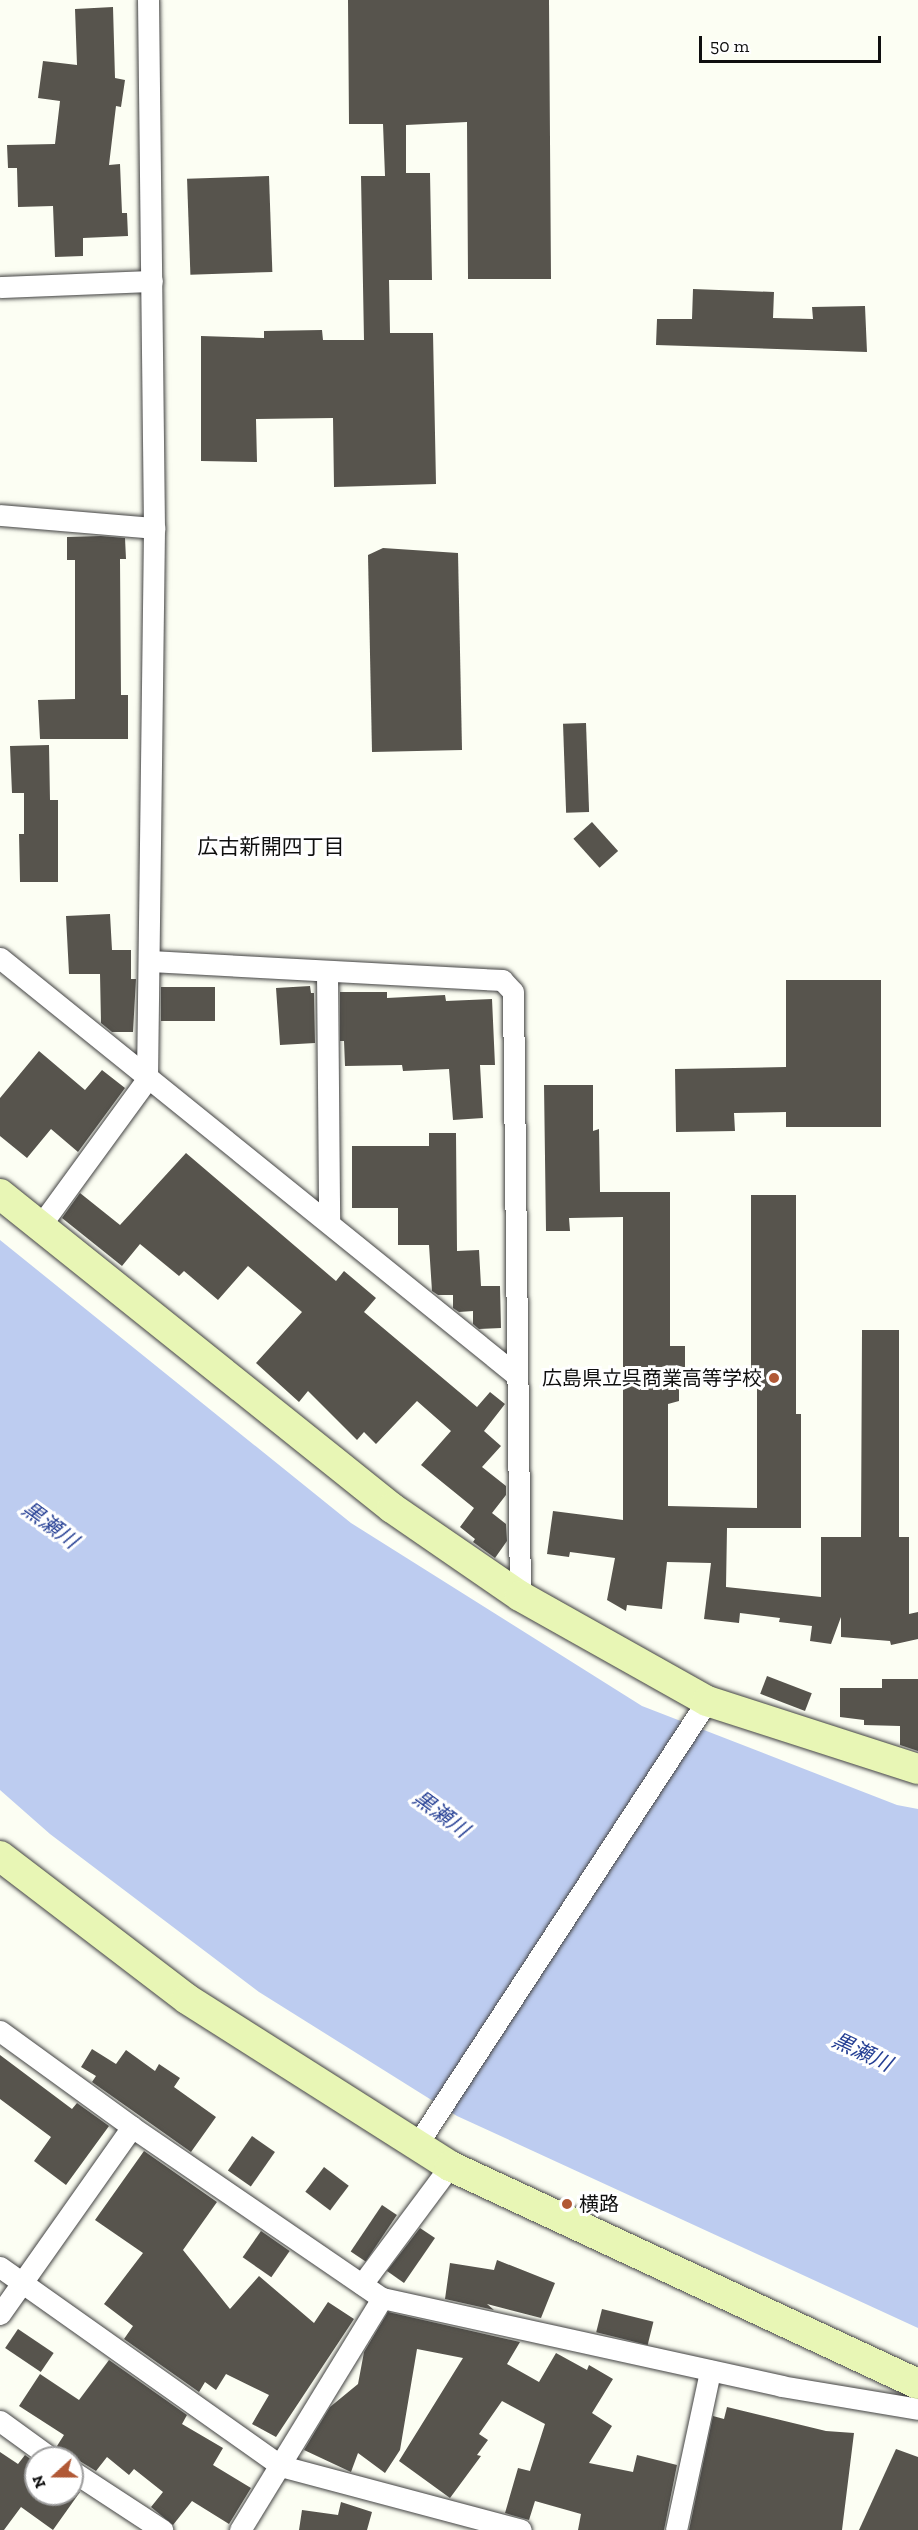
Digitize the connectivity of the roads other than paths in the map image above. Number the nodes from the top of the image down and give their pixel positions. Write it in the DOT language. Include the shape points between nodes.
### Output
graph roads {
  1 [pos="148,0"];
  2 [pos="152,282"];
  3 [pos="0,287"];
  4 [pos="0,515"];
  5 [pos="154,528"];
  6 [pos="0,958"];
  7 [pos="150,961"];
  8 [pos="327,972"];
  9 [pos="147,1079"];
  10 [pos="0,1194"];
  11 [pos="329,1220"];
  12 [pos="40,1226"];
  13 [pos="515,1374"];
  14 [pos="520,1596"];
  15 [pos="702,1709"];
  16 [pos="918,1769"];
  17 [pos="0,1856"];
  18 [pos="0,2031"];
  19 [pos="132,2127"];
  20 [pos="422,2136"];
  21 [pos="450,2166"];
  22 [pos="0,2267"];
  23 [pos="21,2283"];
  24 [pos="362,2284"];
  25 [pos="382,2298"];
  26 [pos="0,2314"];
  27 [pos="710,2371"];
  28 [pos="918,2384"];
  29 [pos="918,2409"];
  30 [pos="0,2421"];
  31 [pos="34,2446"];
  32 [pos="281,2466"];
  33 [pos="84,2479"];
  34 [pos="162,2530"];
  35 [pos="240,2530"];
  36 [pos="521,2530"];
  37 [pos="676,2530"];
  1 -- 2 [label="street"];
  2 -- 3 [label="street"];
  2 -- 5 [label="street"];
  4 -- 5 [label="street"];
  5 -- 7 [label="street"];
  6 -- 9 [label="street"];
  7 -- 8 [label="street"];
  7 -- 9 [label="street"];
  8 -- 11 [label="street"];
  8 -- 13 [label="street" via="502,980 513,992"];
  9 -- 11 [label="street"];
  9 -- 12 [label="street"];
  10 -- 12 [label="street"];
  11 -- 13 [label="street"];
  12 -- 14 [label="street" via="392,1508"];
  13 -- 14 [label="street"];
  14 -- 15 [label="street"];
  15 -- 16 [label="street"];
  15 -- 20 [label="street"];
  17 -- 20 [label="street" via="187,1999"];
  18 -- 19 [label="street"];
  19 -- 23 [label="street"];
  19 -- 24 [label="street"];
  20 -- 21 [label="street"];
  21 -- 24 [label="street"];
  21 -- 28 [label="street"];
  22 -- 23 [label="street"];
  23 -- 26 [label="street"];
  23 -- 32 [label="street"];
  24 -- 25 [label="street"];
  25 -- 27 [label="street"];
  25 -- 32 [label="street"];
  27 -- 29 [label="street"];
  27 -- 37 [label="street"];
  30 -- 31 [label="street"];
  32 -- 35 [label="street"];
  32 -- 36 [label="street"];
  33 -- 34 [label="street"];
}
